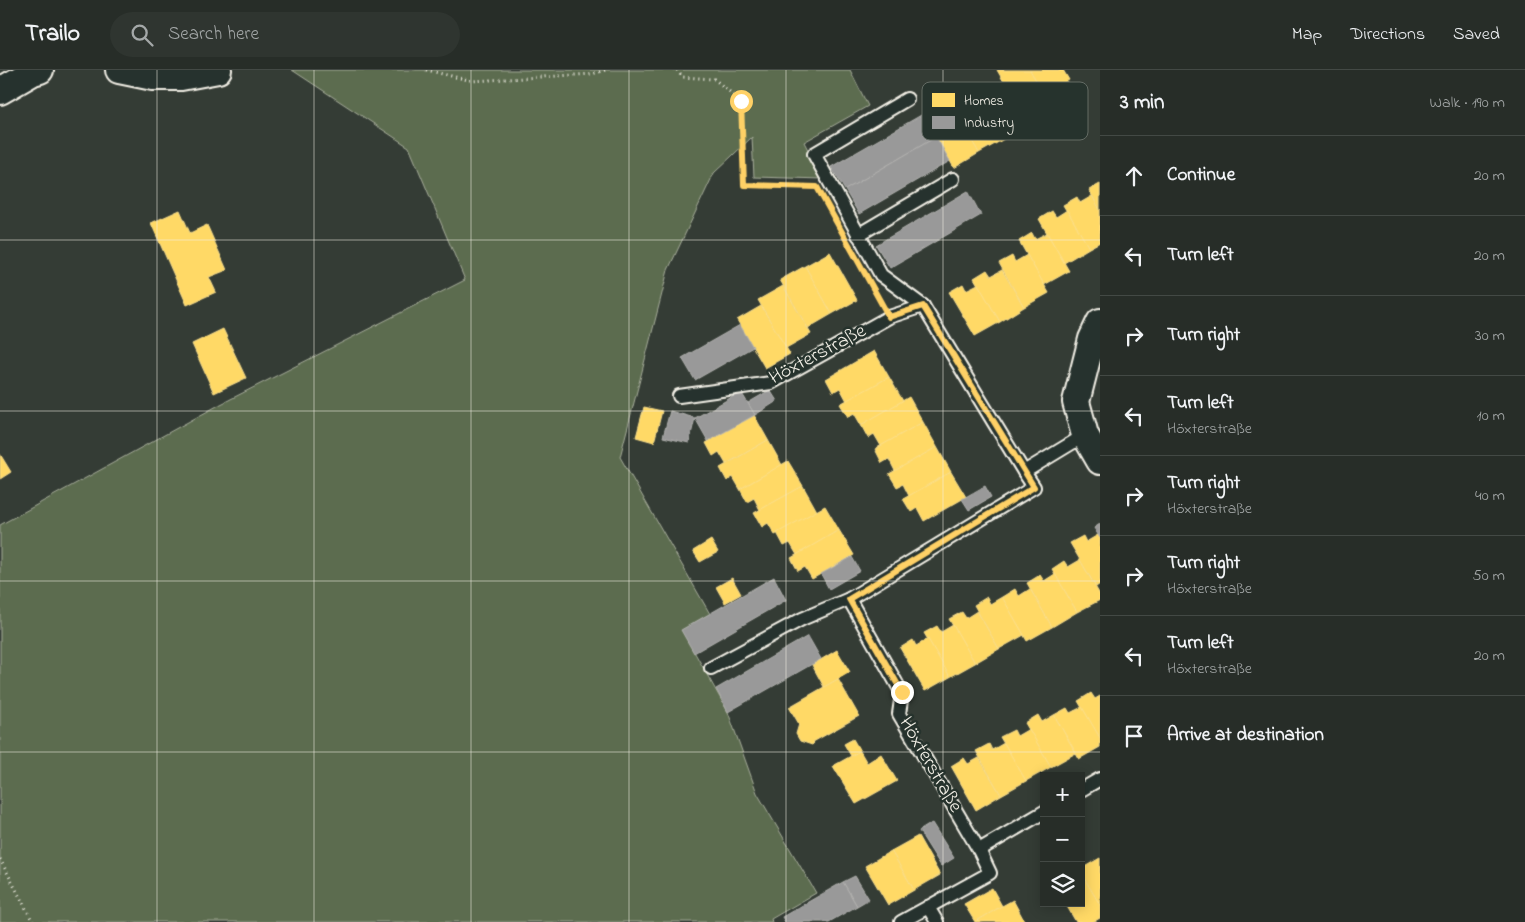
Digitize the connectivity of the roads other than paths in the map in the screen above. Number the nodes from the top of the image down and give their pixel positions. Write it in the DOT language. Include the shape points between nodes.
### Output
graph roads {
  1 [pos="40,70"];
  2 [pos="119,70"];
  3 [pos="218,70"];
  4 [pos="0,91"];
  5 [pos="907,100"];
  6 [pos="953,179"];
  7 [pos="858,234"];
  8 [pos="923,306"];
  9 [pos="1100,322"];
  10 [pos="679,396"];
  11 [pos="1085,435"];
  12 [pos="1100,461"];
  13 [pos="1024,472"];
  14 [pos="849,599"];
  15 [pos="711,668"];
  16 [pos="1100,779"];
  17 [pos="1085,788"];
  18 [pos="1040,814"];
  19 [pos="980,850"];
  20 [pos="928,907"];
  21 [pos="901,922"];
  22 [pos="937,922"];
  1 -- 4 [label="street"];
  2 -- 3 [label="street" via="153,77"];
  5 -- 7 [label="lane" via="814,154"];
  6 -- 7 [label="lane"];
  7 -- 8 [label="lane" via="881,275"];
  8 -- 10 [label="lane, Höxterstraße" via="889,317 772,383"];
  8 -- 13 [label="lane"];
  9 -- 11 [label="street" via="1092,339 1076,402"];
  11 -- 12 [label="street"];
  11 -- 13 [label="lane"];
  13 -- 14 [label="lane" via="1034,487"];
  14 -- 15 [label="lane" via="802,619"];
  14 -- 19 [label="lane, Höxterstraße" via="902,692 899,714"];
  16 -- 17 [label="lane"];
  18 -- 19 [label="lane"];
  19 -- 20 [label="lane, Höxterstraße" via="990,873"];
  20 -- 21 [label="lane, Höxterstraße"];
  20 -- 22 [label="lane"];
}
